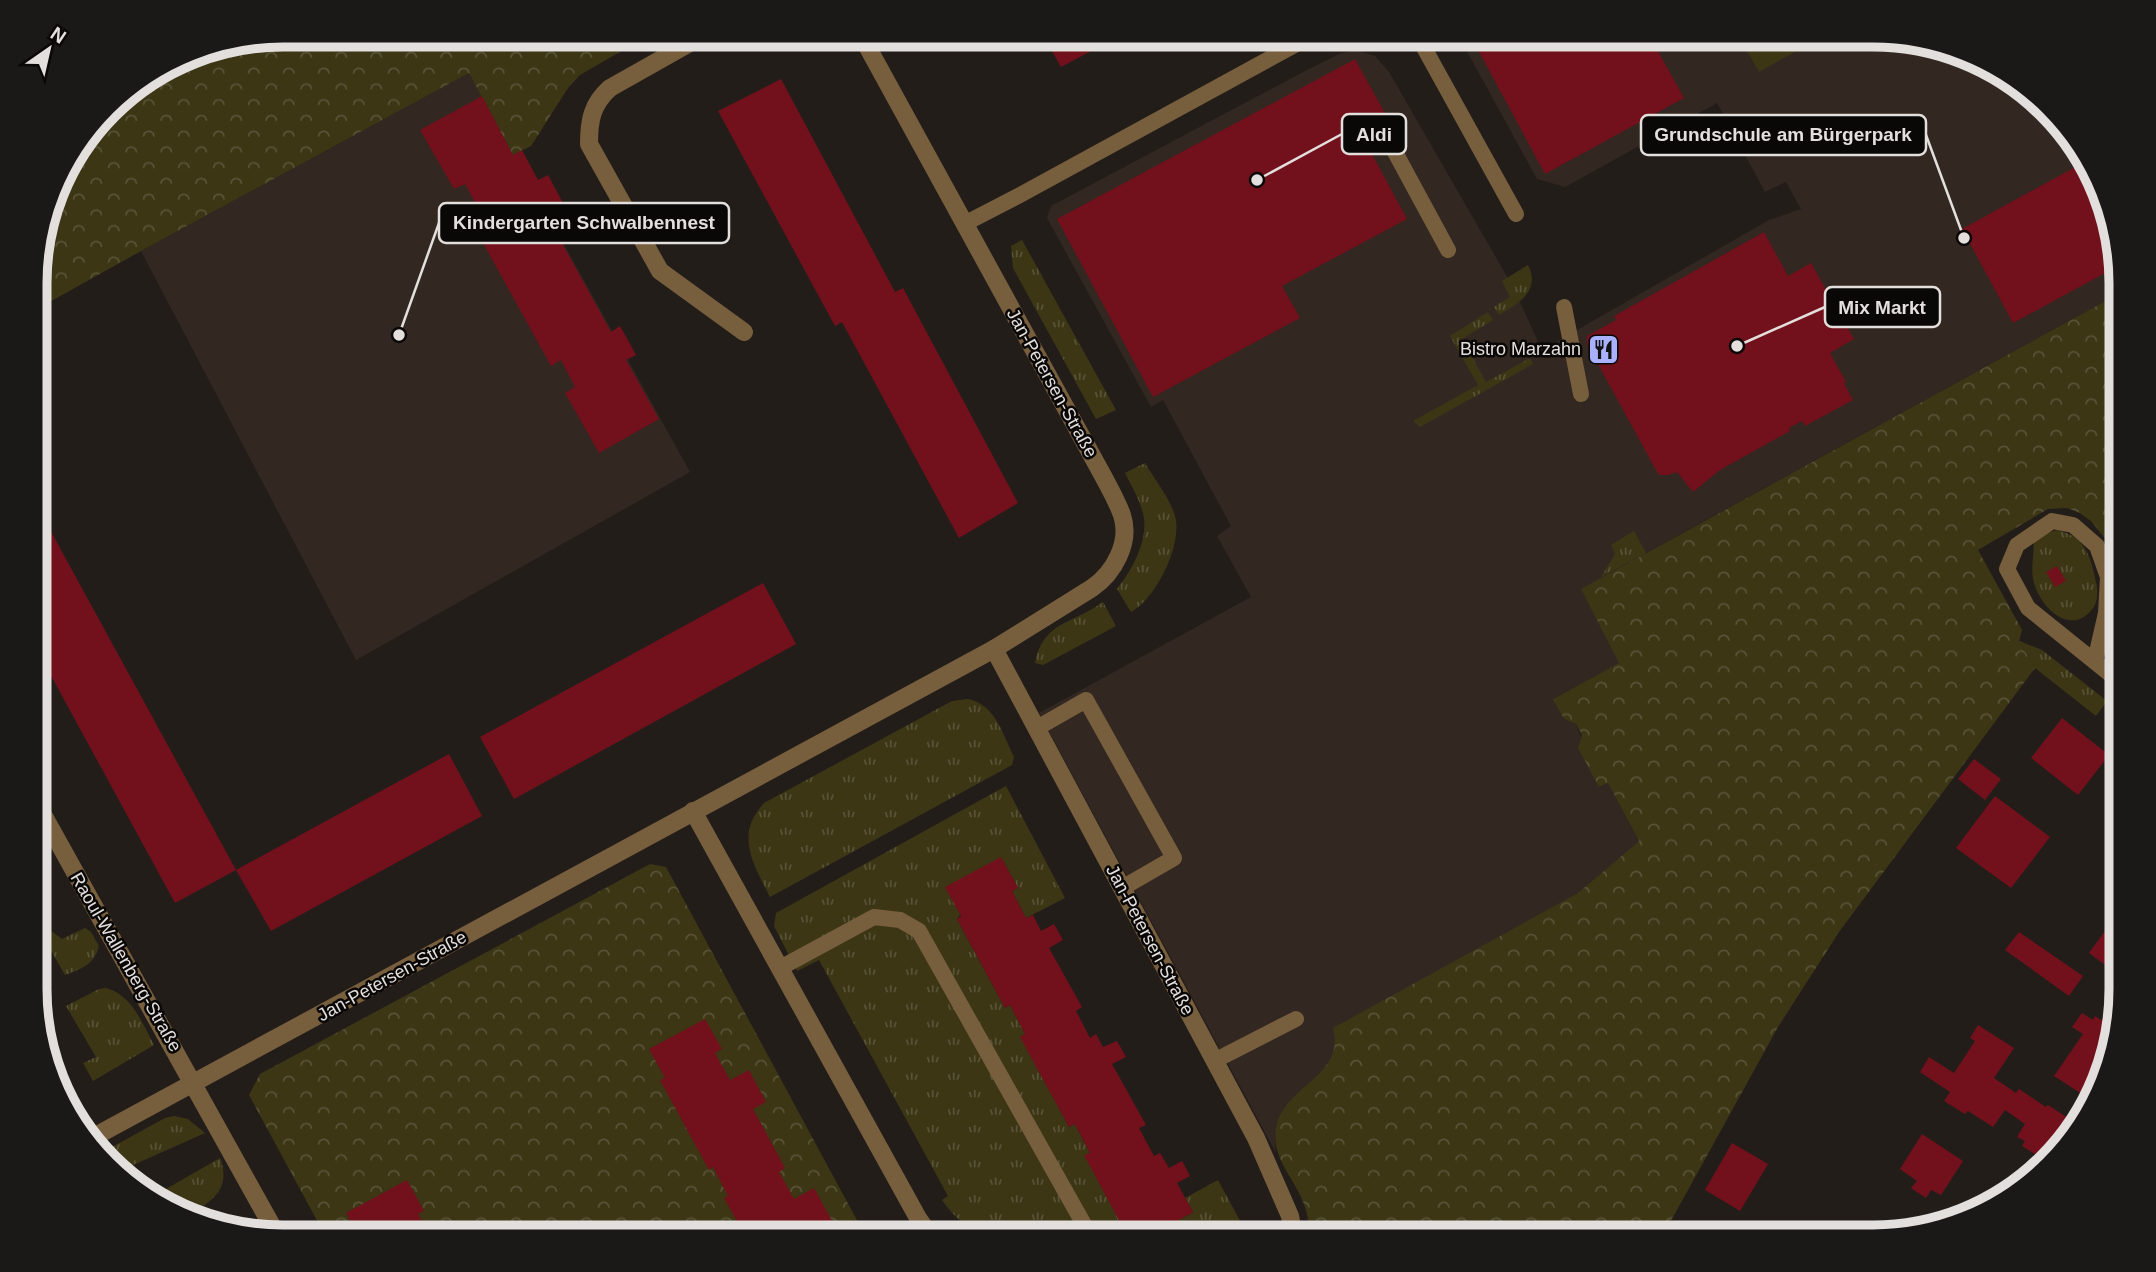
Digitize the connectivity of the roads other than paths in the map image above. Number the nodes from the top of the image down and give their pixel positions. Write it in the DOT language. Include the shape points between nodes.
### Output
graph roads {
  1 [pos="683,47"];
  2 [pos="868,47"];
  3 [pos="1291,47"];
  4 [pos="1424,47"];
  5 [pos="1389,141"];
  6 [pos="1516,214"];
  7 [pos="964,224"];
  8 [pos="1448,250"];
  9 [pos="1564,307"];
  10 [pos="744,332"];
  11 [pos="1581,394"];
  12 [pos="993,649"];
  13 [pos="2095,661"];
  14 [pos="2108,672"];
  15 [pos="1037,728"];
  16 [pos="693,811"];
  17 [pos="47,822"];
  18 [pos="1122,888"];
  19 [pos="780,968"];
  20 [pos="1296,1019"];
  21 [pos="1214,1061"];
  22 [pos="195,1083"];
  23 [pos="98,1135"];
  24 [pos="271,1224"];
  25 [pos="1292,1224"];
  26 [pos="923,1225"];
  27 [pos="1084,1225"];
  1 -- 10 [label="street" via="597,99 589,120 589,144 660,271"];
  2 -- 7 [label="street, Jan-Petersen-Straße"];
  3 -- 7 [label="lane"];
  4 -- 6 [label="lane"];
  5 -- 8 [label="lane"];
  7 -- 12 [label="street, Jan-Petersen-Straße" via="1102,474 1123,516 1125,535 1113,569 1101,582"];
  9 -- 11 [label="lane"];
  12 -- 15 [label="street, Jan-Petersen-Straße"];
  12 -- 16 [label="street, Jan-Petersen-Straße"];
  13 -- 13 [label="lane" via="2028,608 2007,569 2017,545 2052,520 2073,525 2097,547 2108,577 2106,613"];
  13 -- 14 [label="lane"];
  15 -- 18 [label="street, Jan-Petersen-Straße"];
  15 -- 18 [label="lane" via="1086,700 1174,858"];
  16 -- 19 [label="street"];
  16 -- 22 [label="street, Jan-Petersen-Straße"];
  17 -- 22 [label="street, Raoul-Wallenberg-Straße"];
  18 -- 21 [label="street, Jan-Petersen-Straße"];
  19 -- 26 [label="street"];
  19 -- 27 [label="lane" via="874,917 901,920 919,931"];
  20 -- 21 [label="lane"];
  21 -- 25 [label="street, Jan-Petersen-Straße" via="1256,1138"];
  22 -- 23 [label="street, Jan-Petersen-Straße"];
  22 -- 24 [label="street, Raoul-Wallenberg-Straße"];
}
